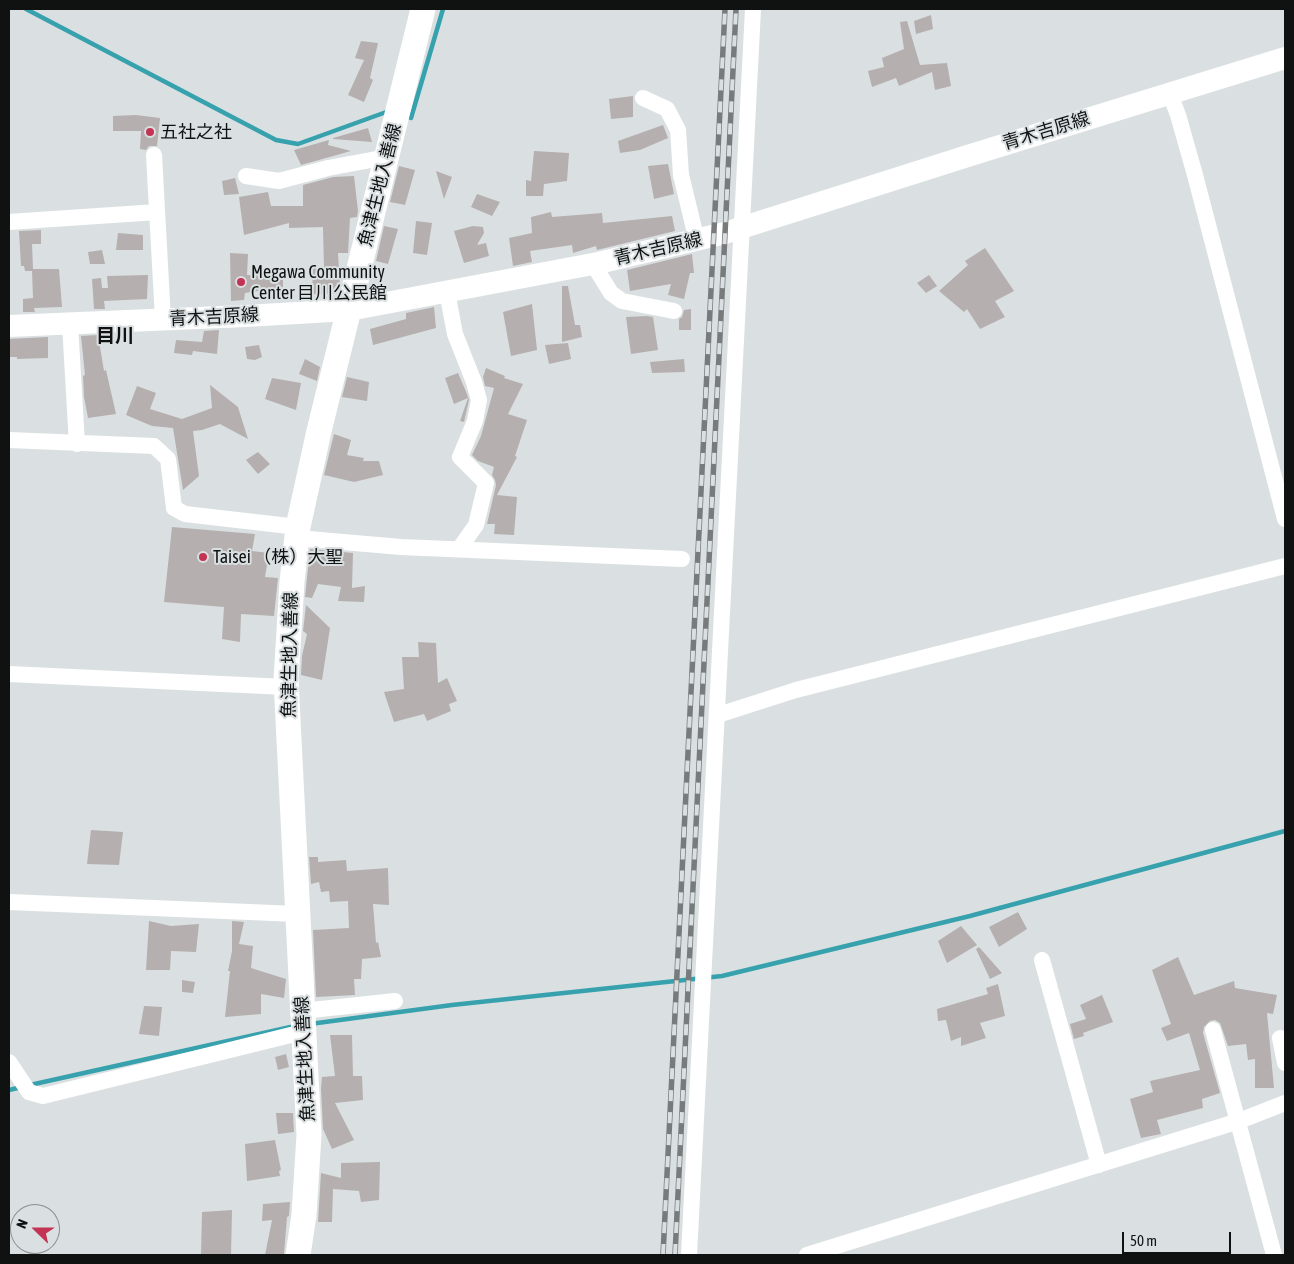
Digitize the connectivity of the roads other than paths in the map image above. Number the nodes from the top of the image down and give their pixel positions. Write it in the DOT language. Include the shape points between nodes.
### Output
graph roads {
  1 [pos="423,9"];
  2 [pos="753,9"];
  3 [pos="1285,58"];
  4 [pos="1170,94"];
  5 [pos="643,98"];
  6 [pos="154,155"];
  7 [pos="387,157"];
  8 [pos="246,176"];
  9 [pos="157,212"];
  10 [pos="9,222"];
  11 [pos="742,228"];
  12 [pos="697,241"];
  13 [pos="593,264"];
  14 [pos="447,292"];
  15 [pos="350,310"];
  16 [pos="674,312"];
  17 [pos="163,320"];
  18 [pos="70,324"];
  19 [pos="9,326"];
  20 [pos="9,440"];
  21 [pos="77,444"];
  22 [pos="1285,519"];
  23 [pos="298,533"];
  24 [pos="459,549"];
  25 [pos="682,559"];
  26 [pos="1285,566"];
  27 [pos="9,674"];
  28 [pos="286,687"];
  29 [pos="718,715"];
  30 [pos="9,902"];
  31 [pos="298,914"];
  32 [pos="1042,960"];
  33 [pos="395,1001"];
  34 [pos="303,1021"];
  35 [pos="1213,1030"];
  36 [pos="1280,1038"];
  37 [pos="9,1062"];
  38 [pos="1285,1063"];
  39 [pos="1285,1103"];
  40 [pos="1239,1121"];
  41 [pos="1099,1164"];
  42 [pos="298,1255"];
  43 [pos="690,1255"];
  44 [pos="807,1255"];
  45 [pos="1274,1255"];
  1 -- 7 [label="main road, 魚津生地入善線"];
  2 -- 11 [label="street"];
  3 -- 4 [label="main road, 青木吉原線"];
  4 -- 11 [label="main road, 青木吉原線"];
  4 -- 22 [label="street" via="1195,174"];
  5 -- 12 [label="street" via="667,109 678,130 682,175"];
  6 -- 9 [label="street"];
  7 -- 8 [label="street" via="279,181"];
  7 -- 15 [label="main road, 魚津生地入善線"];
  9 -- 10 [label="street"];
  9 -- 17 [label="street"];
  11 -- 12 [label="main road, 青木吉原線"];
  11 -- 29 [label="street"];
  12 -- 13 [label="main road, 青木吉原線"];
  13 -- 14 [label="main road, 青木吉原線"];
  13 -- 16 [label="street" via="611,293 622,301"];
  14 -- 15 [label="main road, 青木吉原線"];
  14 -- 24 [label="street" via="455,334 479,400 475,421 460,457 486,483 476,525"];
  15 -- 17 [label="main road, 青木吉原線"];
  15 -- 23 [label="main road, 魚津生地入善線" via="319,431"];
  17 -- 18 [label="main road, 青木吉原線"];
  18 -- 19 [label="main road, 青木吉原線"];
  18 -- 21 [label="street"];
  20 -- 21 [label="street"];
  21 -- 23 [label="street" via="154,446 168,459 174,508 185,514"];
  23 -- 24 [label="street" via="401,547"];
  23 -- 28 [label="main road, 魚津生地入善線"];
  24 -- 25 [label="street"];
  26 -- 29 [label="street" via="796,690"];
  27 -- 28 [label="street"];
  28 -- 31 [label="main road, 魚津生地入善線"];
  29 -- 43 [label="street"];
  30 -- 31 [label="street"];
  31 -- 34 [label="main road, 魚津生地入善線"];
  32 -- 41 [label="street"];
  33 -- 34 [label="street"];
  34 -- 37 [label="street" via="43,1096 29,1092"];
  34 -- 42 [label="main road, 魚津生地入善線" via="309,1134"];
  35 -- 40 [label="street"];
  36 -- 38 [label="street"];
  39 -- 40 [label="street"];
  40 -- 41 [label="street"];
  40 -- 45 [label="street"];
  41 -- 44 [label="street"];
}
